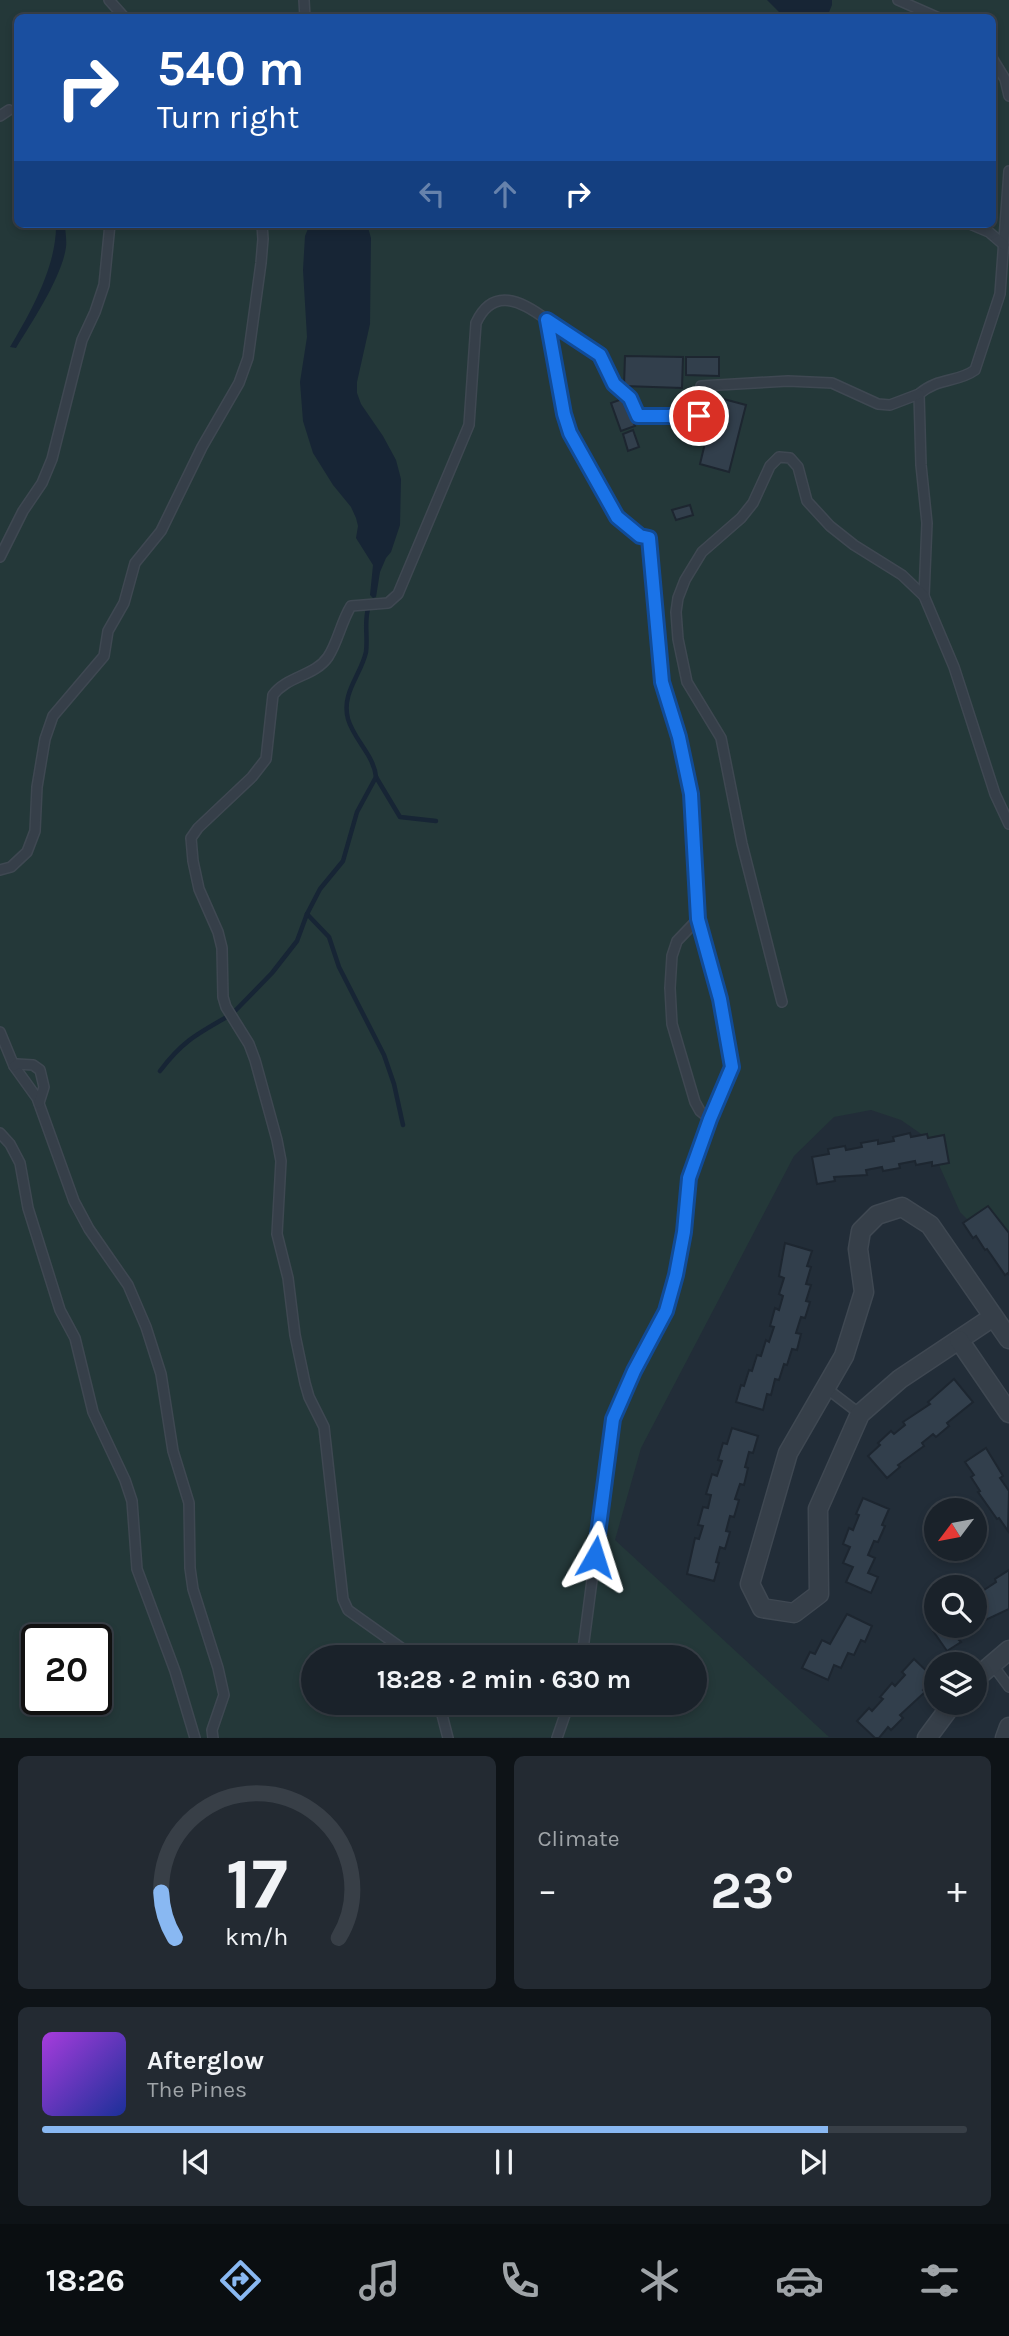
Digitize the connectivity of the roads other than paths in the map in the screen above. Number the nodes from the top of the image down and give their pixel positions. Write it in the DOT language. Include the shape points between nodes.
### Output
graph roads {
  1 [pos="109,0"];
  2 [pos="898,0"];
  3 [pos="121,14"];
  4 [pos="930,14"];
  5 [pos="996,64"];
  6 [pos="1009,96"];
  7 [pos="1009,171"];
  8 [pos="110,228"];
  9 [pos="262,228"];
  10 [pos="980,228"];
  11 [pos="1004,245"];
  12 [pos="547,320"];
  13 [pos="919,394"];
  14 [pos="0,557"];
  15 [pos="924,596"];
  16 [pos="1009,824"];
  17 [pos="0,870"];
  18 [pos="698,919"];
  19 [pos="782,1002"];
  20 [pos="0,1032"];
  21 [pos="14,1066"];
  22 [pos="38,1103"];
  23 [pos="710,1119"];
  24 [pos="0,1133"];
  25 [pos="993,1317"];
  26 [pos="1009,1339"];
  27 [pos="959,1340"];
  28 [pos="826,1388"];
  29 [pos="1009,1413"];
  30 [pos="860,1414"];
  31 [pos="398,1645"];
  32 [pos="584,1645"];
  33 [pos="1009,1650"];
  34 [pos="992,1664"];
  35 [pos="987,1668"];
  36 [pos="1009,1687"];
  37 [pos="442,1715"];
  38 [pos="565,1715"];
  39 [pos="944,1715"];
  40 [pos="1009,1727"];
  41 [pos="195,1738"];
  42 [pos="213,1738"];
  43 [pos="447,1738"];
  44 [pos="557,1738"];
  45 [pos="928,1738"];
  46 [pos="1005,1738"];
  1 -- 3 [label="lane"];
  2 -- 4 [label="lane"];
  5 -- 6 [label="lane"];
  7 -- 11 [label="lane"];
  8 -- 14 [label="lane" via="104,285 82,340 51,459"];
  9 -- 17 [label="lane" via="248,358 239,383 161,531 135,563 124,603 108,631 104,656 53,716 37,788 35,831 27,852 11,867"];
  10 -- 11 [label="lane"];
  11 -- 13 [label="lane" via="1000,295 975,370 966,377 942,380"];
  12 -- 13 [label="lane" via="600,355 638,416 699,416 701,386 788,380 832,383 890,405"];
  12 -- 18 [label="lane" via="570,433 617,517 649,538 662,682 691,794"];
  12 -- 31 [label="lane" via="511,300 493,303 480,314 469,425 398,594 388,603 351,606 328,657 278,689 273,695 266,759 191,838 199,889 222,948 223,997 255,1060 279,1150 277,1234 305,1383 324,1427 343,1599 348,1609"];
  13 -- 15 [label="lane" via="927,523"];
  15 -- 16 [label="lane"];
  15 -- 19 [label="lane" via="902,575 830,526 807,501 798,467 790,458 779,457 769,466 741,518 702,552 678,598 678,639 687,682 720,738"];
  18 -- 23 [label="lane" via="720,999 732,1067"];
  18 -- 23 [label="lane" via="677,941 672,956 670,1013 695,1102"];
  20 -- 21 [label="lane"];
  21 -- 22 [label="lane"];
  21 -- 22 [label="lane" via="33,1065 40,1070 44,1087"];
  22 -- 42 [label="lane" via="74,1200 128,1285 161,1374 173,1451 189,1503 193,1589 224,1695"];
  23 -- 32 [label="lane" via="689,1178 684,1232 666,1311 613,1419"];
  24 -- 41 [label="lane" via="20,1163 28,1208 60,1310 75,1338 93,1412 132,1501 137,1569"];
  25 -- 26 [label="street"];
  25 -- 27 [label="street"];
  25 -- 28 [label="street" via="930,1225 902,1207 877,1215 861,1231 858,1249 864,1292 844,1356"];
  27 -- 29 [label="street"];
  27 -- 30 [label="street" via="900,1379"];
  28 -- 30 [label="lane"];
  28 -- 30 [label="street" via="788,1453 750,1584 762,1608 794,1613 819,1594 818,1509"];
  33 -- 34 [label="street"];
  34 -- 35 [label="street"];
  34 -- 36 [label="lane"];
  37 -- 43 [label="lane"];
  38 -- 44 [label="lane"];
  39 -- 45 [label="street"];
  40 -- 46 [label="street"];
}
